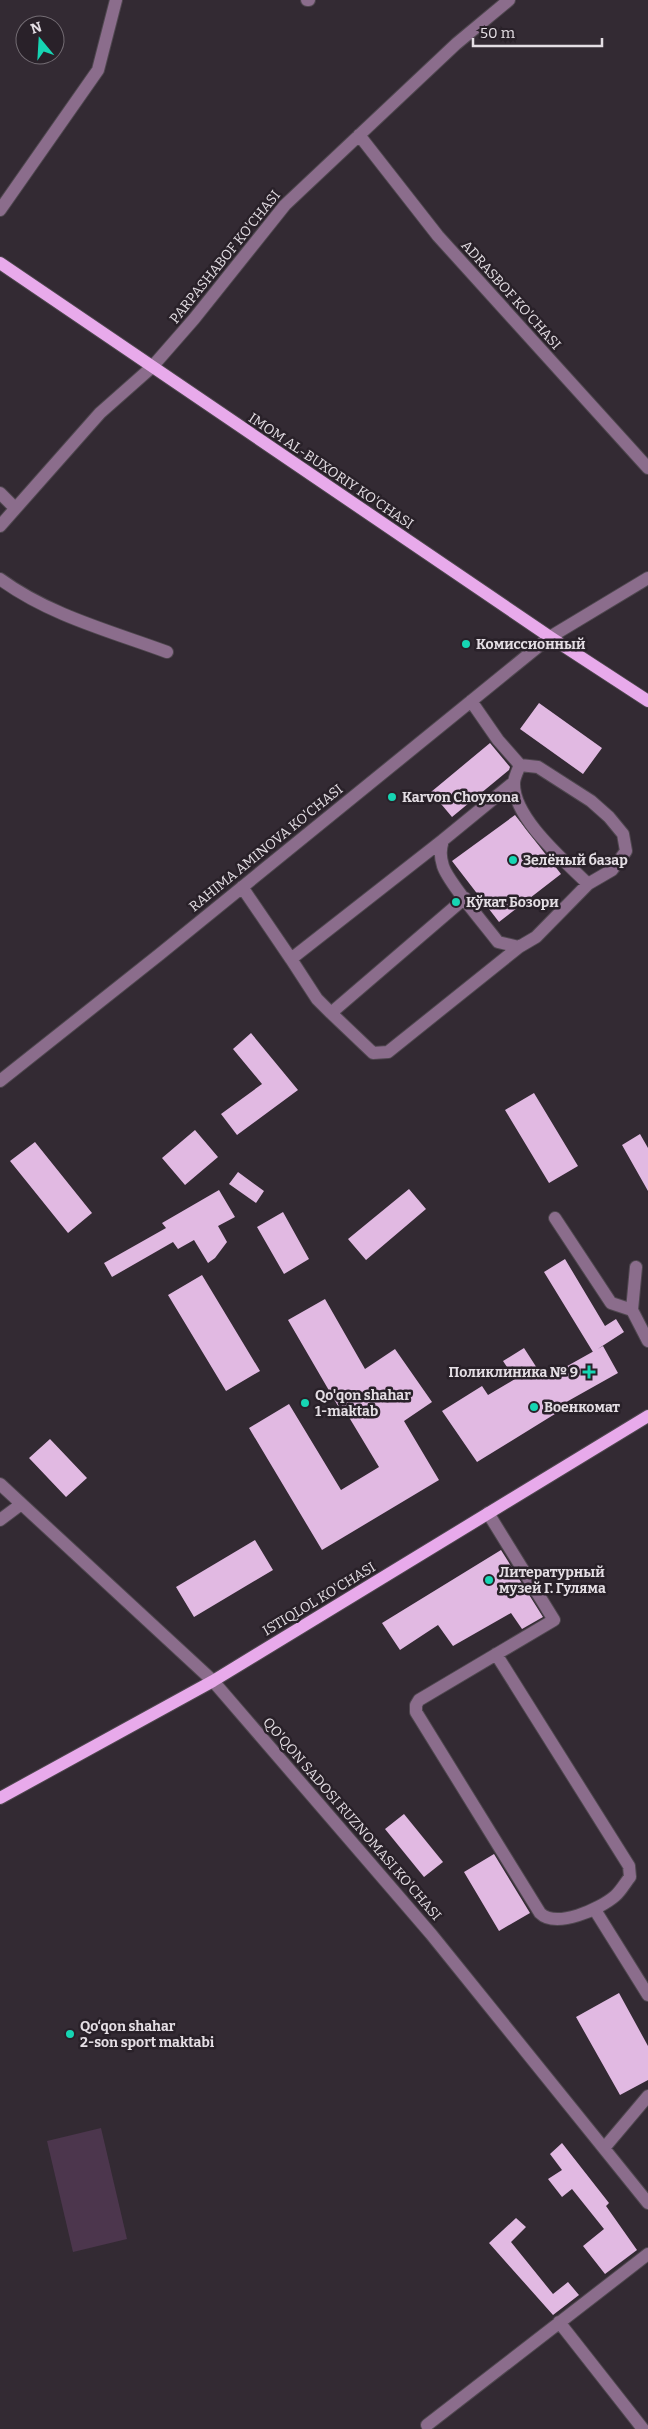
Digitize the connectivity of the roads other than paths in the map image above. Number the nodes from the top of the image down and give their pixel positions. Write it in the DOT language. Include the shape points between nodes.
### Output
graph roads {
  1 [pos="116,0"];
  2 [pos="508,0"];
  3 [pos="359,135"];
  4 [pos="0,210"];
  5 [pos="0,262"];
  6 [pos="152,367"];
  7 [pos="648,468"];
  8 [pos="0,493"];
  9 [pos="15,508"];
  10 [pos="0,526"];
  11 [pos="648,578"];
  12 [pos="0,579"];
  13 [pos="550,637"];
  14 [pos="167,652"];
  15 [pos="471,701"];
  16 [pos="648,701"];
  17 [pos="520,765"];
  18 [pos="514,782"];
  19 [pos="443,840"];
  20 [pos="588,884"];
  21 [pos="242,888"];
  22 [pos="465,898"];
  23 [pos="519,947"];
  24 [pos="291,959"];
  25 [pos="331,1013"];
  26 [pos="0,1081"];
  27 [pos="555,1218"];
  28 [pos="636,1267"];
  29 [pos="632,1310"];
  30 [pos="648,1340"];
  31 [pos="648,1416"];
  32 [pos="0,1484"];
  33 [pos="20,1504"];
  34 [pos="488,1513"];
  35 [pos="0,1520"];
  36 [pos="496,1654"];
  37 [pos="213,1681"];
  38 [pos="0,1798"];
  39 [pos="595,1910"];
  40 [pos="648,1995"];
  41 [pos="648,2096"];
  42 [pos="605,2147"];
  43 [pos="648,2203"];
  44 [pos="648,2254"];
  45 [pos="559,2322"];
  46 [pos="427,2425"];
  47 [pos="643,2429"];
  1 -- 4 [label="street" via="98,70"];
  2 -- 3 [label="street, PARPASHABOF KO'CHASI"];
  3 -- 6 [label="street, PARPASHABOF KO'CHASI" via="285,204"];
  3 -- 7 [label="street, ADRASBOF KO'CHASI" via="438,236"];
  5 -- 6 [label="main road, IMOM AL-BUXORIY KO'CHASI"];
  6 -- 9 [label="street, PARPASHABOF KO'CHASI" via="100,414"];
  6 -- 13 [label="main road, IMOM AL-BUXORIY KO'CHASI"];
  8 -- 9 [label="street"];
  9 -- 10 [label="street, PARPASHABOF KO'CHASI"];
  11 -- 13 [label="street, RAHIMA AMINOVA KO'CHASI"];
  12 -- 14 [label="street" via="45,607"];
  13 -- 15 [label="street, RAHIMA AMINOVA KO'CHASI"];
  13 -- 16 [label="main road, IMOM AL-BUXORIY KO'CHASI"];
  15 -- 17 [label="street"];
  15 -- 21 [label="street, RAHIMA AMINOVA KO'CHASI"];
  17 -- 18 [label="street"];
  17 -- 20 [label="street" via="538,767 591,801 622,834 626,851 612,870"];
  18 -- 19 [label="street"];
  18 -- 20 [label="street" via="518,806 550,847"];
  19 -- 22 [label="street" via="440,852 444,869"];
  19 -- 24 [label="street"];
  20 -- 23 [label="street" via="536,937"];
  21 -- 24 [label="street"];
  21 -- 26 [label="street, RAHIMA AMINOVA KO'CHASI"];
  22 -- 23 [label="street" via="498,942"];
  22 -- 25 [label="street"];
  23 -- 25 [label="street" via="388,1052 373,1053"];
  24 -- 25 [label="street" via="317,999"];
  27 -- 29 [label="street" via="612,1303"];
  28 -- 29 [label="street"];
  29 -- 30 [label="street"];
  31 -- 34 [label="main road, ISTIQLOL KO'CHASI"];
  32 -- 33 [label="street, QO'QON SADOSI RUZNOMASI KO'CHASI"];
  33 -- 35 [label="street"];
  33 -- 37 [label="street, QO'QON SADOSI RUZNOMASI KO'CHASI"];
  34 -- 36 [label="street" via="554,1620"];
  34 -- 37 [label="main road, ISTIQLOL KO'CHASI"];
  36 -- 39 [label="street" via="629,1866 630,1877 616,1895"];
  36 -- 39 [label="street" via="419,1700 416,1712 540,1913 545,1918 556,1920"];
  37 -- 38 [label="main road, ISTIQLOL KO'CHASI"];
  37 -- 42 [label="street, QO'QON SADOSI RUZNOMASI KO'CHASI" via="431,1934"];
  39 -- 40 [label="street"];
  41 -- 42 [label="street"];
  42 -- 43 [label="street, QO'QON SADOSI RUZNOMASI KO'CHASI"];
  44 -- 45 [label="street"];
  45 -- 46 [label="street"];
  45 -- 47 [label="street"];
}
